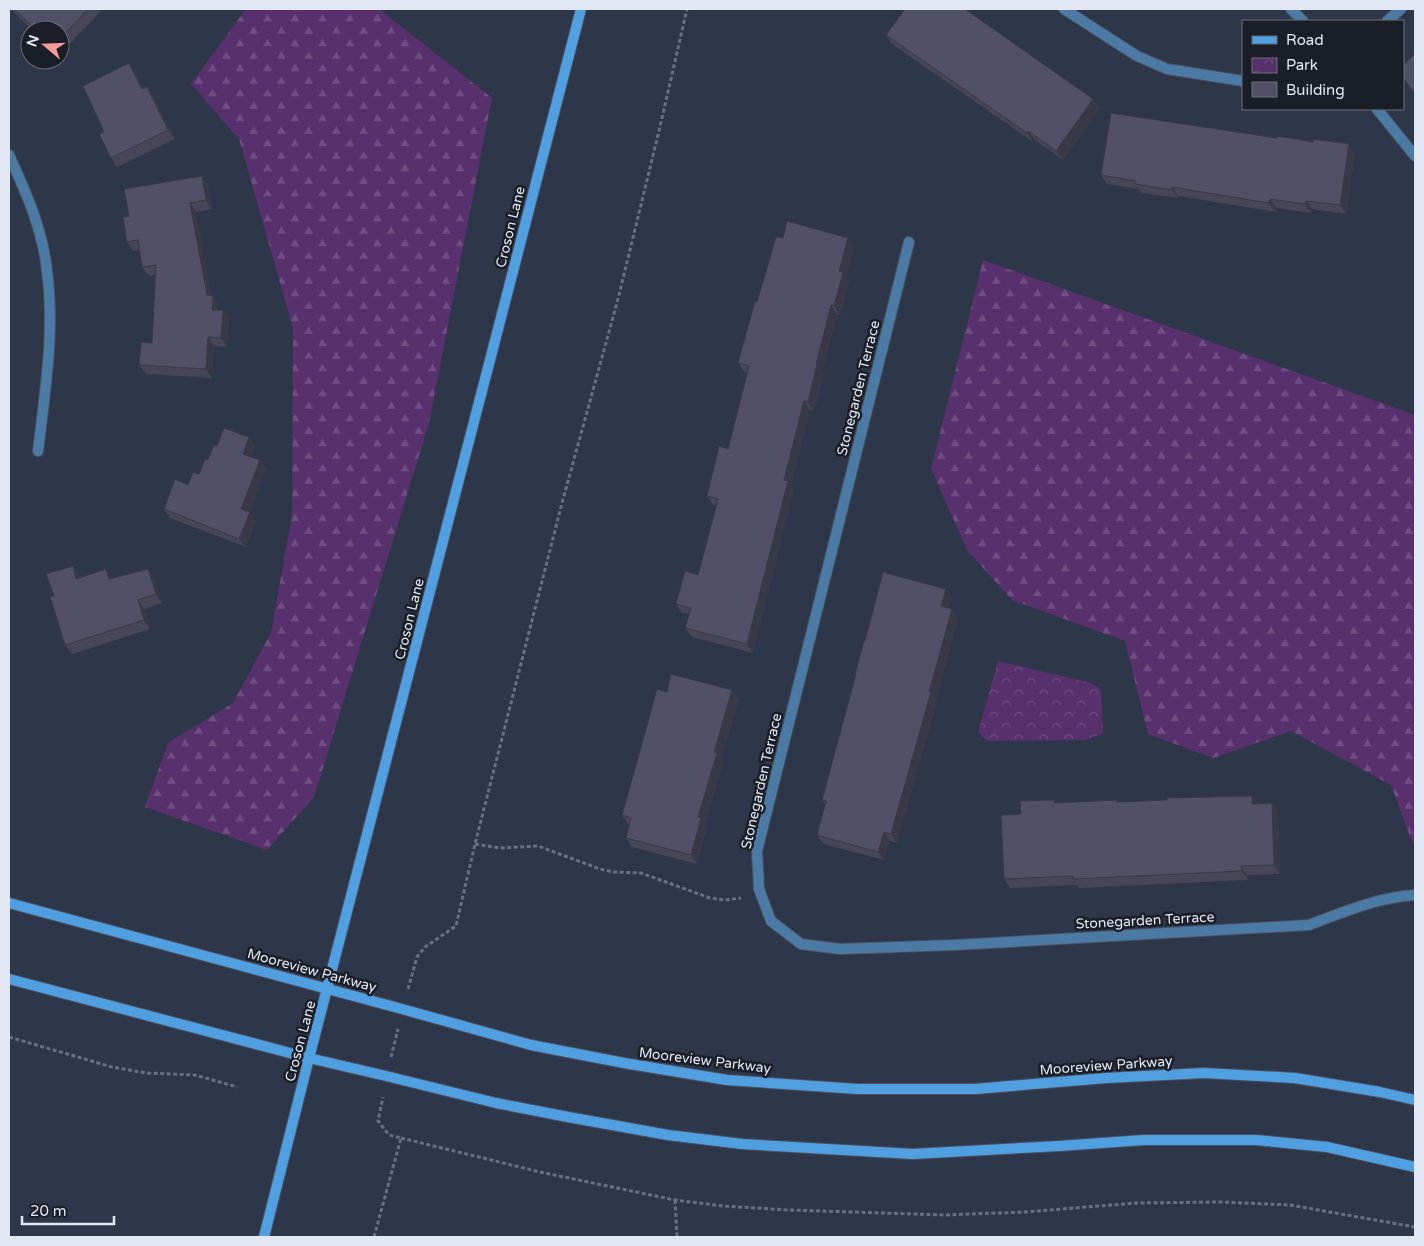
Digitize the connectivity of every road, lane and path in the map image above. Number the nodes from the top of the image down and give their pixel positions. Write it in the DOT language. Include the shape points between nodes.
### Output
graph roads {
  1 [pos="581,9"];
  2 [pos="687,9"];
  3 [pos="1064,9"];
  4 [pos="1290,9"];
  5 [pos="1401,9"];
  6 [pos="1302,20"];
  7 [pos="1388,20"];
  8 [pos="1242,81"];
  9 [pos="1378,110"];
  10 [pos="9,155"];
  11 [pos="1415,156"];
  12 [pos="909,242"];
  13 [pos="38,451"];
  14 [pos="475,844"];
  15 [pos="759,889"];
  16 [pos="1415,895"];
  17 [pos="9,903"];
  18 [pos="9,979"];
  19 [pos="328,988"];
  20 [pos="402,1009"];
  21 [pos="9,1037"];
  22 [pos="309,1058"];
  23 [pos="386,1076"];
  24 [pos="237,1087"];
  25 [pos="1415,1100"];
  26 [pos="401,1138"];
  27 [pos="1415,1167"];
  28 [pos="675,1200"];
  29 [pos="1415,1227"];
  30 [pos="264,1237"];
  31 [pos="374,1237"];
  32 [pos="678,1237"];
  1 -- 19 [label="main road, Croson Lane"];
  2 -- 14 [label="path" via="618,299 559,513"];
  3 -- 8 [label="street" via="1137,56 1166,69"];
  4 -- 6 [label="street"];
  5 -- 7 [label="street"];
  9 -- 11 [label="street"];
  10 -- 13 [label="street" via="36,220 50,299 50,356"];
  12 -- 15 [label="street, Stonegarden Terrace" via="757,851"];
  14 -- 15 [label="path" via="500,848 538,846 600,869 641,873 710,898 740,899"];
  14 -- 20 [label="path" via="456,926 425,947 417,957"];
  15 -- 16 [label="street, Stonegarden Terrace" via="771,921 801,944 840,949 1309,925 1357,907"];
  17 -- 19 [label="main road, Mooreview Parkway"];
  18 -- 22 [label="main road"];
  19 -- 20 [label="main road, Mooreview Parkway"];
  19 -- 22 [label="main road, Croson Lane"];
  20 -- 23 [label="path"];
  20 -- 25 [label="main road, Mooreview Parkway" via="532,1045 727,1080 858,1089 975,1089 1204,1073 1295,1078"];
  21 -- 24 [label="path" via="112,1067 146,1073 195,1075"];
  22 -- 23 [label="main road"];
  22 -- 30 [label="main road, Croson Lane"];
  23 -- 26 [label="path" via="378,1121 389,1135"];
  23 -- 27 [label="main road" via="568,1118 742,1144 913,1154 1144,1140 1256,1140 1327,1147"];
  26 -- 28 [label="path"];
  26 -- 31 [label="path"];
  28 -- 29 [label="path" via="789,1210 946,1214 1025,1212 1136,1203 1220,1202 1290,1205"];
  28 -- 32 [label="path"];
}
